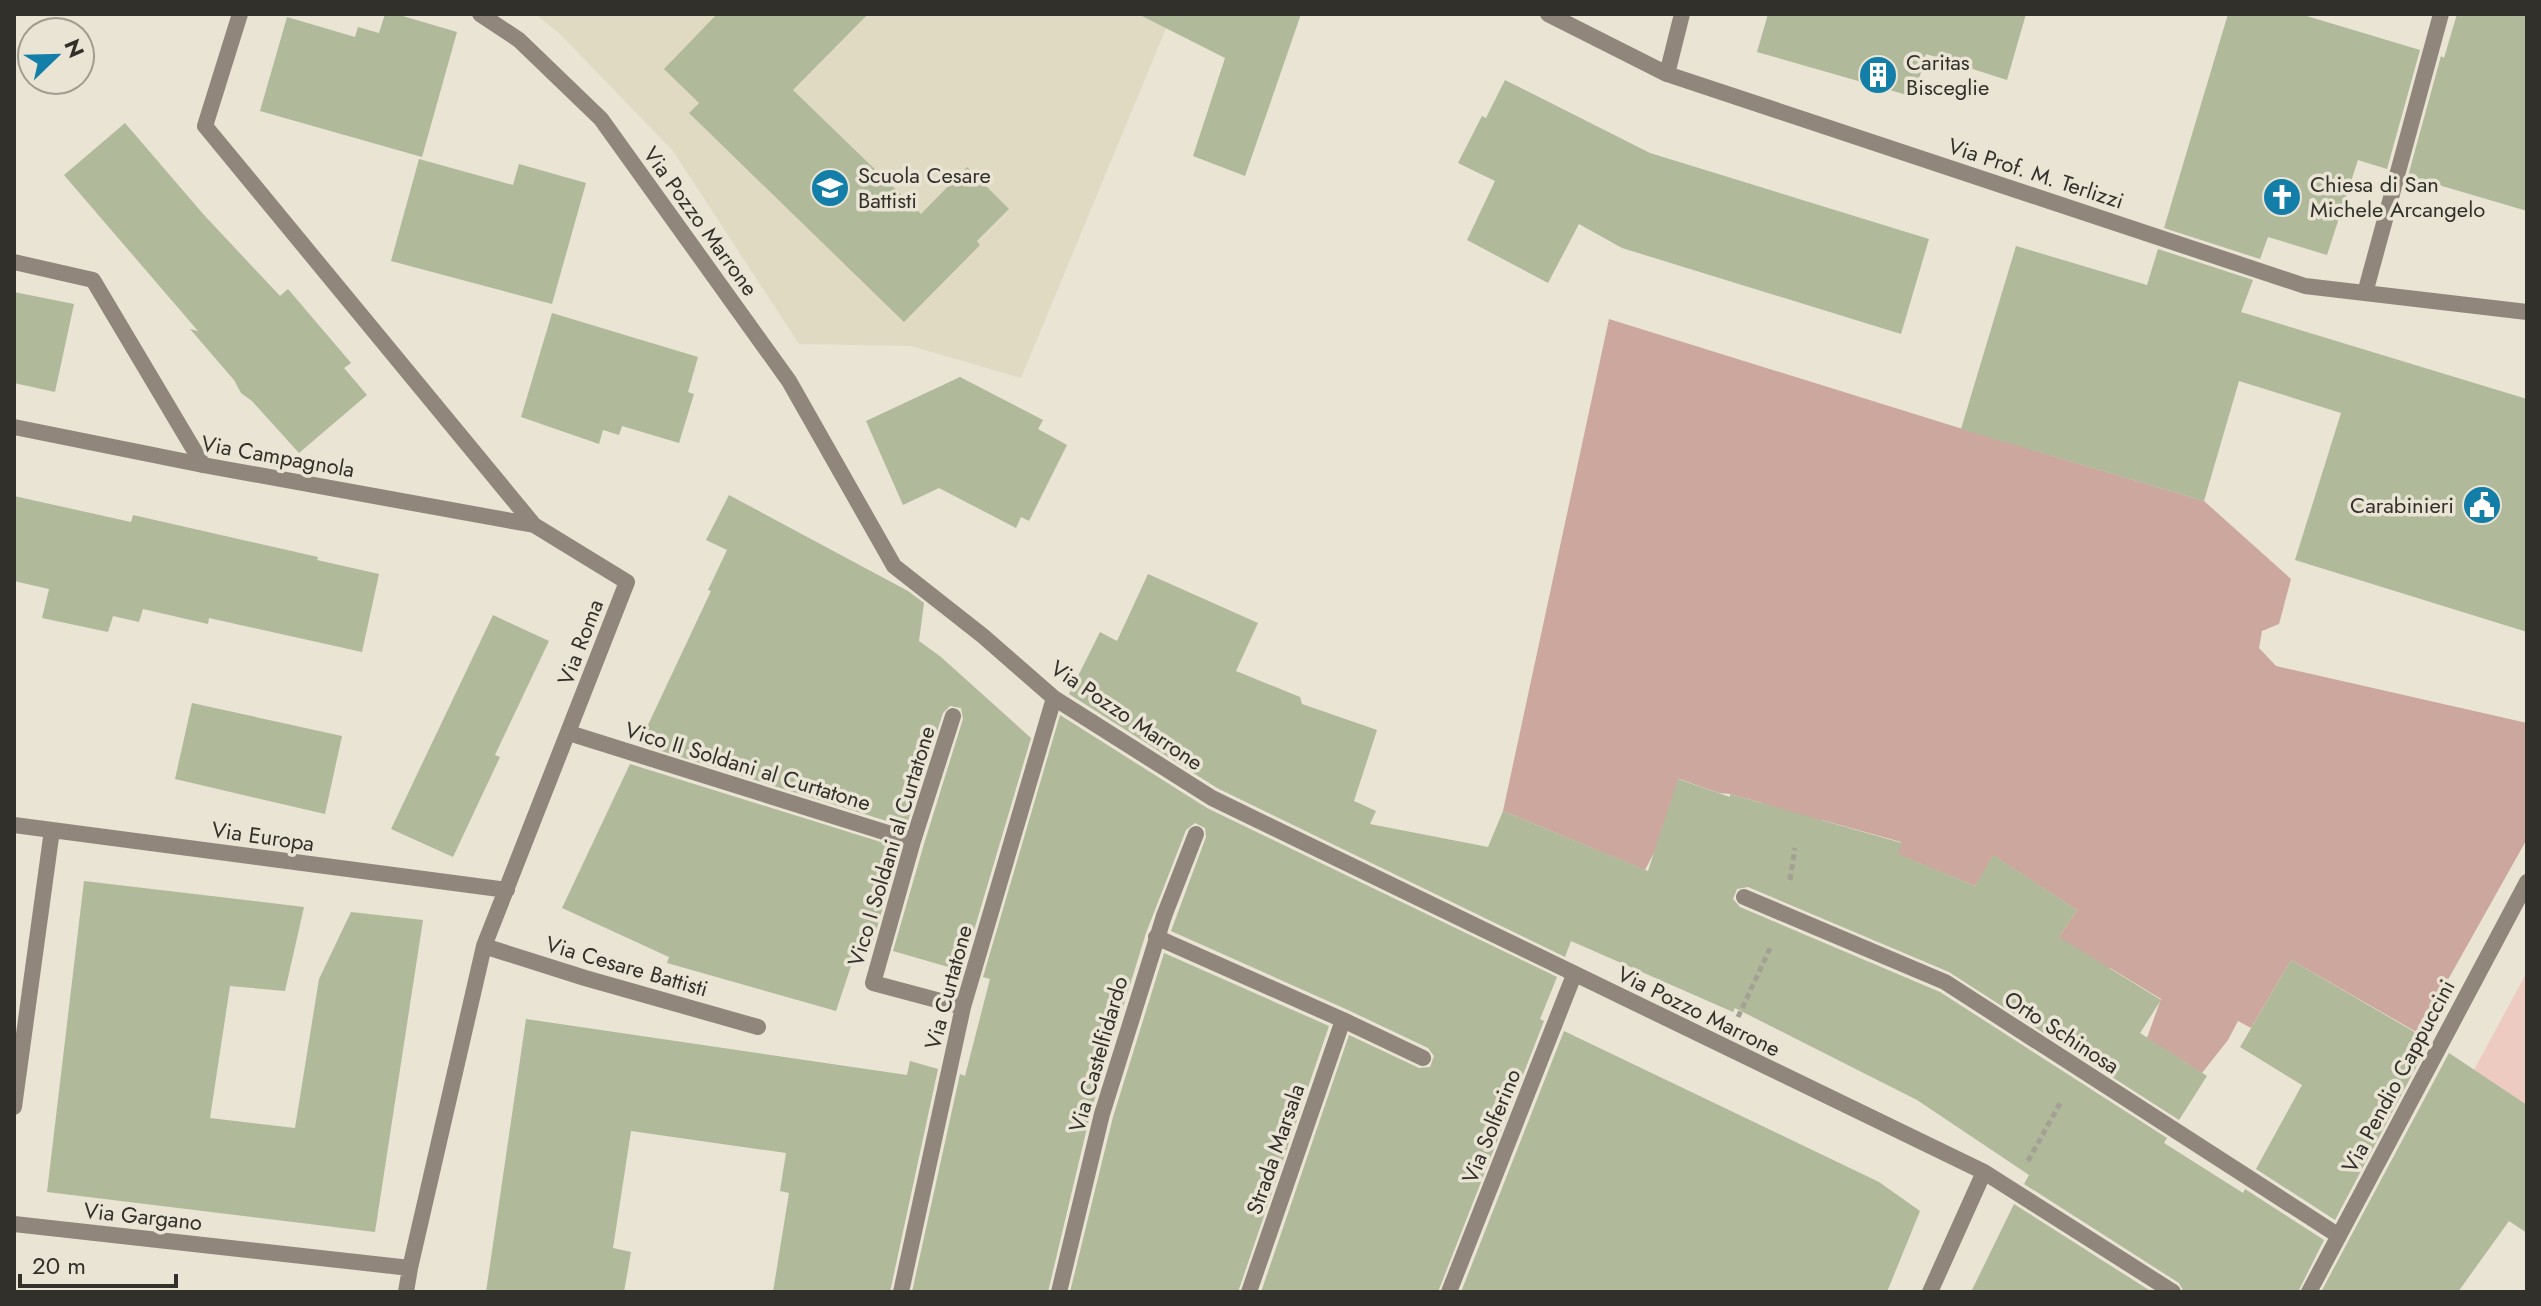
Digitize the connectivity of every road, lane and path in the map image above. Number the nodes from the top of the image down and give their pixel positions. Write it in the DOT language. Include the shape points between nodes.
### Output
graph roads {
  1 [pos="240,14"];
  2 [pos="480,14"];
  3 [pos="1548,14"];
  4 [pos="1682,14"];
  5 [pos="2441,14"];
  6 [pos="1667,74"];
  7 [pos="14,262"];
  8 [pos="2365,293"];
  9 [pos="2527,312"];
  10 [pos="14,427"];
  11 [pos="203,465"];
  12 [pos="534,525"];
  13 [pos="1054,698"];
  14 [pos="953,716"];
  15 [pos="569,733"];
  16 [pos="14,825"];
  17 [pos="52,830"];
  18 [pos="1196,834"];
  19 [pos="913,841"];
  20 [pos="1795,848"];
  21 [pos="2527,882"];
  22 [pos="507,890"];
  23 [pos="1744,897"];
  24 [pos="1785,915"];
  25 [pos="1156,937"];
  26 [pos="484,946"];
  27 [pos="1574,975"];
  28 [pos="963,1007"];
  29 [pos="1343,1020"];
  30 [pos="758,1027"];
  31 [pos="1724,1047"];
  32 [pos="1423,1058"];
  33 [pos="2080,1069"];
  34 [pos="14,1107"];
  35 [pos="1984,1172"];
  36 [pos="2012,1190"];
  37 [pos="14,1224"];
  38 [pos="2339,1236"];
  39 [pos="410,1268"];
  40 [pos="406,1292"];
  41 [pos="901,1292"];
  42 [pos="1059,1292"];
  43 [pos="1249,1292"];
  44 [pos="1449,1292"];
  45 [pos="1930,1292"];
  46 [pos="2173,1292"];
  47 [pos="2309,1292"];
  1 -- 12 [label="street, Via Roma" via="205,126"];
  2 -- 13 [label="street, Via Pozzo Marrone" via="519,40 601,119 789,381 894,566"];
  3 -- 6 [label="street, Via Prof. M. Terlizzi"];
  4 -- 6 [label="street"];
  5 -- 8 [label="street"];
  6 -- 8 [label="street, Via Prof. M. Terlizzi" via="2305,286"];
  7 -- 11 [label="street" via="93,280"];
  8 -- 9 [label="street, Via Prof. M. Terlizzi"];
  10 -- 11 [label="street, Via Campagnola"];
  11 -- 12 [label="street, Via Campagnola"];
  12 -- 15 [label="street, Via Roma" via="627,582"];
  13 -- 27 [label="street, Via Pozzo Marrone" via="1212,798"];
  13 -- 28 [label="street, Via Curtatone"];
  14 -- 19 [label="street, Vico I Soldani al Curtatone"];
  15 -- 19 [label="street, Vico II Soldani al Curtatone"];
  15 -- 22 [label="street, Via Roma"];
  16 -- 17 [label="street, Via Europa"];
  17 -- 22 [label="street, Via Europa"];
  17 -- 34 [label="street"];
  18 -- 25 [label="street, Via Castelfidardo"];
  19 -- 28 [label="street, Vico I Soldani al Curtatone" via="873,983"];
  20 -- 24 [label="path"];
  21 -- 38 [label="street, Via Pendio Cappuccini"];
  22 -- 26 [label="street, Via Roma"];
  23 -- 24 [label="street, Orto Schinosa"];
  24 -- 31 [label="path"];
  24 -- 33 [label="street, Orto Schinosa" via="1945,982"];
  25 -- 29 [label="street"];
  25 -- 42 [label="street, Via Castelfidardo" via="1102,1114"];
  26 -- 30 [label="street, Via Cesare Battisti"];
  26 -- 39 [label="street, Via Roma"];
  27 -- 31 [label="street, Via Pozzo Marrone"];
  27 -- 44 [label="street, Via Solferino"];
  28 -- 41 [label="street, Via Curtatone"];
  29 -- 32 [label="street"];
  29 -- 43 [label="street, Strada Marsala"];
  31 -- 35 [label="street, Via Pozzo Marrone"];
  33 -- 36 [label="path"];
  33 -- 38 [label="street, Orto Schinosa"];
  35 -- 36 [label="street, Via Pozzo Marrone"];
  35 -- 45 [label="street"];
  36 -- 46 [label="street, Via Pozzo Marrone"];
  37 -- 39 [label="street, Via Gargano"];
  38 -- 47 [label="street, Via Pendio Cappuccini"];
  39 -- 40 [label="street, Via Roma"];
}
